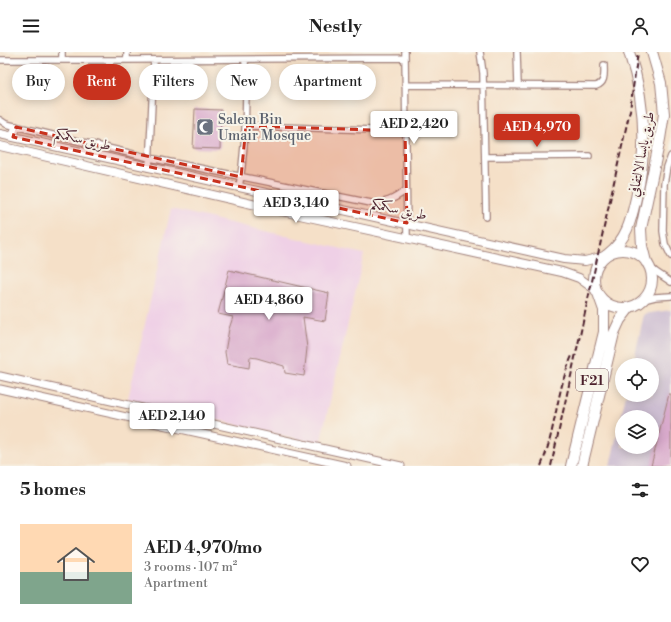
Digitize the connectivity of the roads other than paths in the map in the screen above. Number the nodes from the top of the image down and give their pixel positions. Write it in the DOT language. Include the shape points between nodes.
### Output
graph roads {
  1 [pos="62,52"];
  2 [pos="127,52"];
  3 [pos="271,52"];
  4 [pos="480,52"];
  5 [pos="518,52"];
  6 [pos="629,52"];
  7 [pos="652,52"];
  8 [pos="405,55"];
  9 [pos="271,59"];
  10 [pos="0,60"];
  11 [pos="62,60"];
  12 [pos="127,60"];
  13 [pos="154,60"];
  14 [pos="245,60"];
  15 [pos="604,65"];
  16 [pos="405,85"];
  17 [pos="483,86"];
  18 [pos="518,86"];
  19 [pos="0,120"];
  20 [pos="246,126"];
  21 [pos="16,127"];
  22 [pos="405,131"];
  23 [pos="0,134"];
  24 [pos="13,137"];
  25 [pos="0,146"];
  26 [pos="589,156"];
  27 [pos="671,156"];
  28 [pos="485,157"];
  29 [pos="150,158"];
  30 [pos="149,168"];
  31 [pos="240,177"];
  32 [pos="239,188"];
  33 [pos="405,191"];
  34 [pos="486,217"];
  35 [pos="407,223"];
  36 [pos="407,238"];
  37 [pos="607,255"];
  38 [pos="671,256"];
  39 [pos="648,264"];
  40 [pos="671,282"];
  41 [pos="598,292"];
  42 [pos="671,296"];
  43 [pos="642,300"];
  44 [pos="630,307"];
  45 [pos="0,376"];
  46 [pos="0,388"];
  47 [pos="347,466"];
  48 [pos="401,466"];
  49 [pos="572,466"];
  50 [pos="582,466"];
  1 -- 11 [label="street"];
  2 -- 12 [label="street"];
  3 -- 9 [label="street"];
  4 -- 17 [label="street"];
  5 -- 18 [label="street"];
  6 -- 37 [label="highway, طريق يابسا الالتفافي" via="642,105 643,161 629,226 619,244"];
  7 -- 39 [label="highway, طريق يابسا الالتفافي" via="661,83 664,114 641,229 642,246"];
  8 -- 9 [label="street"];
  8 -- 16 [label="street"];
  9 -- 14 [label="street"];
  10 -- 11 [label="street"];
  11 -- 12 [label="street"];
  12 -- 13 [label="street"];
  13 -- 14 [label="street"];
  13 -- 29 [label="street"];
  14 -- 20 [label="street"];
  15 -- 18 [label="street" via="603,81 598,86"];
  16 -- 17 [label="street"];
  16 -- 22 [label="street"];
  17 -- 18 [label="street"];
  17 -- 28 [label="street"];
  19 -- 21 [label="street"];
  20 -- 22 [label="street"];
  20 -- 31 [label="street"];
  21 -- 24 [label="main road"];
  21 -- 29 [label="street"];
  22 -- 33 [label="street"];
  23 -- 24 [label="main road, طريق سكمكم"];
  24 -- 30 [label="main road, طريق سكمكم"];
  25 -- 36 [label="main road, طريق سكمكم"];
  26 -- 28 [label="street"];
  27 -- 38 [label="street" via="664,184 663,231 665,244"];
  28 -- 34 [label="street"];
  29 -- 30 [label="street"];
  29 -- 31 [label="street"];
  30 -- 32 [label="main road, طريق سكمكم"];
  31 -- 32 [label="street"];
  31 -- 33 [label="street" via="377,203 388,201"];
  32 -- 35 [label="main road, طريق سكمكم"];
  33 -- 35 [label="street"];
  35 -- 36 [label="street"];
  35 -- 37 [label="main road, طريق سكمكم" via="571,261 592,260"];
  36 -- 41 [label="main road, طريق سكمكم" via="568,274 586,282"];
  37 -- 39 [label="highway" via="619,250 630,251"];
  37 -- 41 [label="highway" via="595,272 594,283"];
  39 -- 40 [label="street"];
  39 -- 43 [label="highway" via="652,274 651,286"];
  41 -- 44 [label="highway" via="611,305"];
  41 -- 49 [label="highway, F21" via="604,310 604,332"];
  42 -- 43 [label="street"];
  43 -- 44 [label="highway"];
  44 -- 50 [label="highway, F21" via="614,334"];
  45 -- 48 [label="street"];
  46 -- 47 [label="street"];
}
